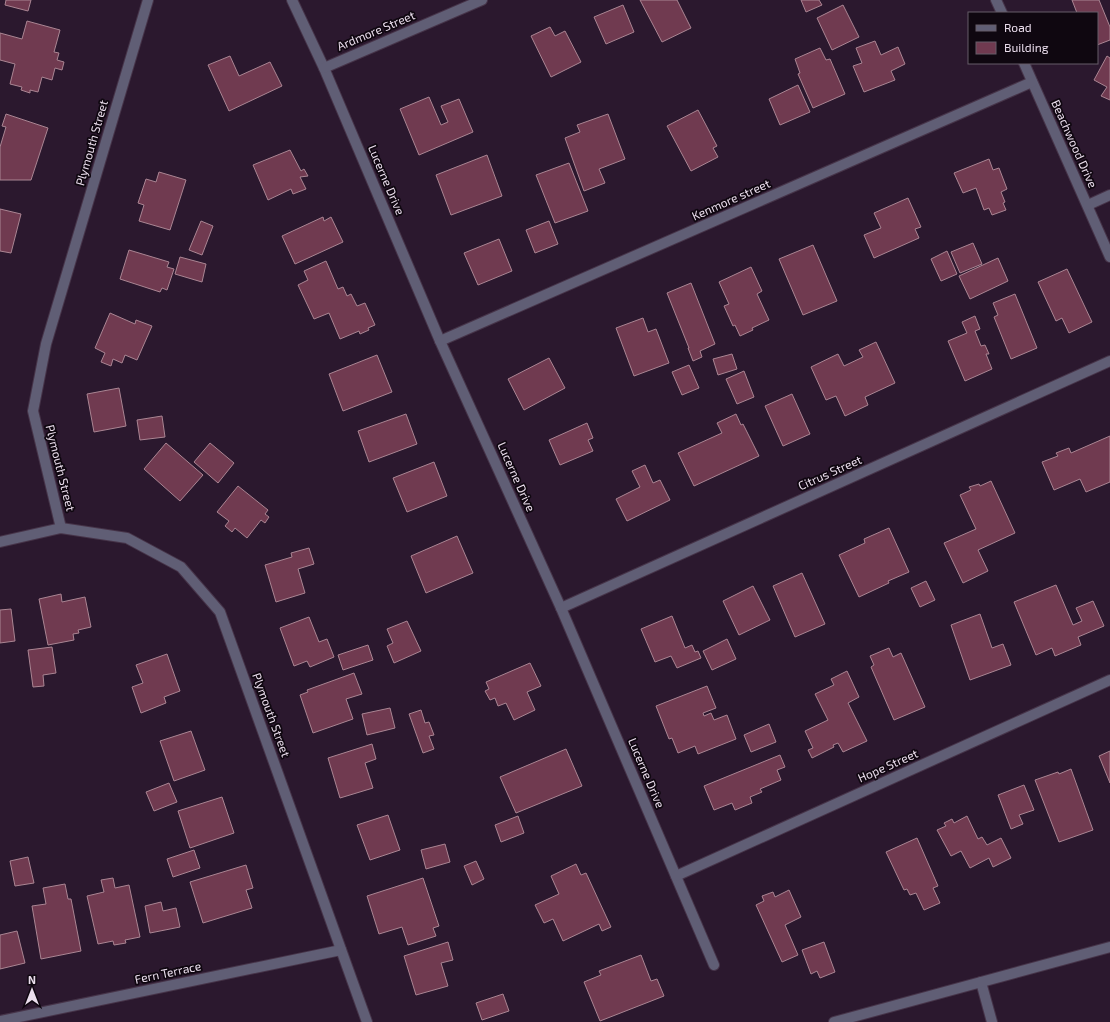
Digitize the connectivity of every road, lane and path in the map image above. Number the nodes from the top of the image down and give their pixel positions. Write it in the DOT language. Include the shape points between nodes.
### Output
graph roads {
  1 [pos="148,0"];
  2 [pos="292,0"];
  3 [pos="482,0"];
  4 [pos="996,0"];
  5 [pos="1002,12"];
  6 [pos="1024,64"];
  7 [pos="324,68"];
  8 [pos="1032,82"];
  9 [pos="1110,195"];
  10 [pos="1088,205"];
  11 [pos="1110,258"];
  12 [pos="440,341"];
  13 [pos="1110,362"];
  14 [pos="61,528"];
  15 [pos="0,542"];
  16 [pos="561,608"];
  17 [pos="1110,680"];
  18 [pos="676,876"];
  19 [pos="1110,947"];
  20 [pos="341,950"];
  21 [pos="714,965"];
  22 [pos="981,982"];
  23 [pos="0,1021"];
  24 [pos="367,1022"];
  25 [pos="834,1022"];
  26 [pos="992,1022"];
  1 -- 14 [label="street, Plymouth Street" via="46,344 33,412"];
  2 -- 7 [label="street, Lucerne Drive"];
  3 -- 7 [label="street, Ardmore Street"];
  4 -- 5 [label="street"];
  6 -- 8 [label="street, Beachwood Drive"];
  7 -- 12 [label="street, Lucerne Drive"];
  8 -- 10 [label="street, Beachwood Drive"];
  8 -- 12 [label="street, Kenmore street"];
  9 -- 10 [label="street"];
  10 -- 11 [label="street, Beachwood Drive"];
  12 -- 16 [label="street, Lucerne Drive"];
  13 -- 16 [label="street, Citrus Street"];
  14 -- 15 [label="street"];
  14 -- 20 [label="street, Plymouth Street" via="127,538 181,568 220,612"];
  16 -- 18 [label="street, Lucerne Drive"];
  17 -- 18 [label="street, Hope Street"];
  18 -- 21 [label="street, Lucerne Drive"];
  19 -- 22 [label="street"];
  20 -- 23 [label="street, Fern Terrace"];
  20 -- 24 [label="street, Plymouth Street"];
  22 -- 25 [label="street"];
  22 -- 26 [label="street"];
}
